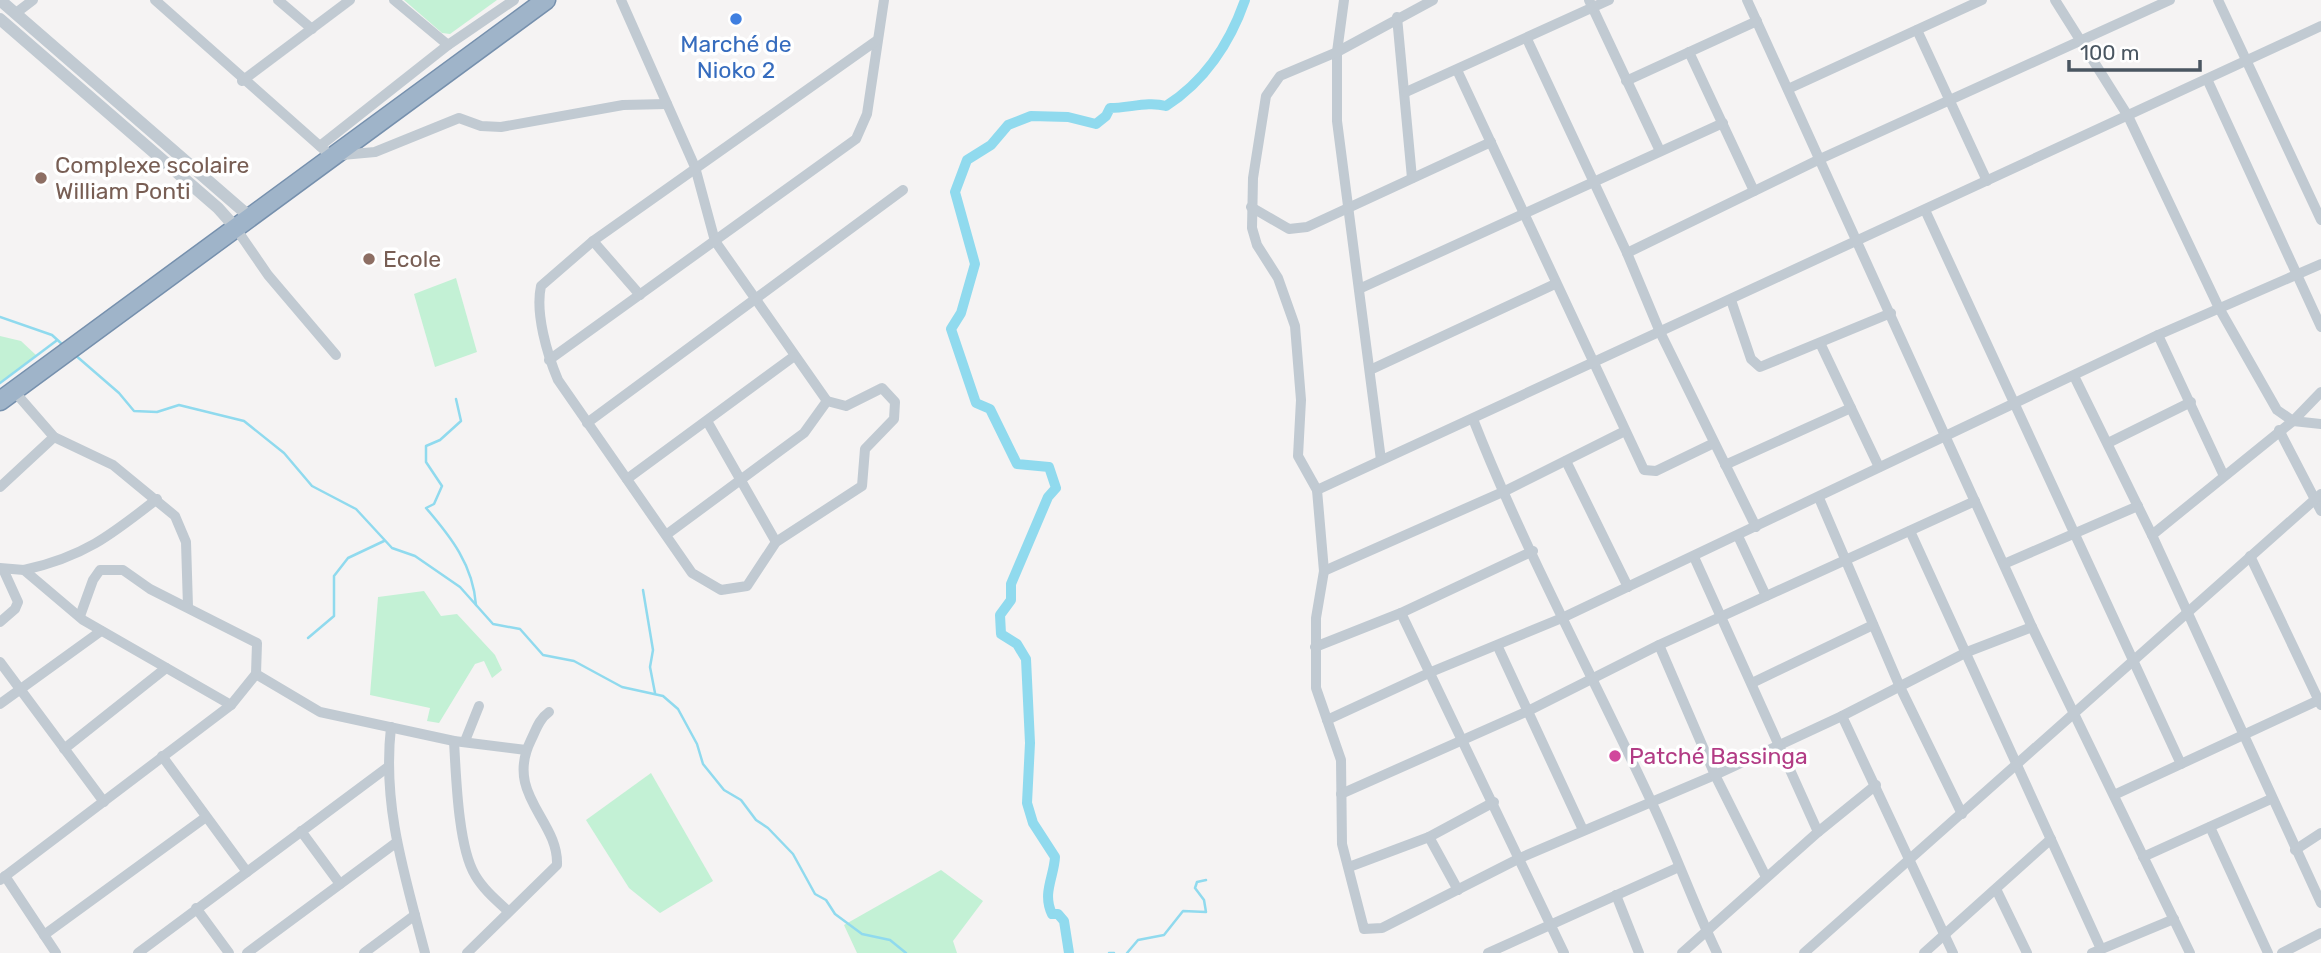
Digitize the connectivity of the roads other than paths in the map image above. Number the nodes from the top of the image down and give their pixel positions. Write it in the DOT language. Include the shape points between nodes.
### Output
graph roads {
  1 [pos="0,0"];
  2 [pos="33,0"];
  3 [pos="155,0"];
  4 [pos="278,0"];
  5 [pos="350,0"];
  6 [pos="394,0"];
  7 [pos="514,0"];
  8 [pos="621,0"];
  9 [pos="884,0"];
  10 [pos="1343,0"];
  11 [pos="1433,0"];
  12 [pos="1609,0"];
  13 [pos="1747,0"];
  14 [pos="1982,0"];
  15 [pos="2055,0"];
  16 [pos="2170,0"];
  17 [pos="2218,0"];
  18 [pos="540,1"];
  19 [pos="1591,4"];
  20 [pos="16,13"];
  21 [pos="1397,18"];
  22 [pos="1,21"];
  23 [pos="1757,21"];
  24 [pos="2321,26"];
  25 [pos="312,29"];
  26 [pos="1917,30"];
  27 [pos="1527,39"];
  28 [pos="876,41"];
  29 [pos="2080,41"];
  30 [pos="448,45"];
  31 [pos="1337,52"];
  32 [pos="1689,52"];
  33 [pos="2248,60"];
  34 [pos="1457,70"];
  35 [pos="2207,79"];
  36 [pos="242,81"];
  37 [pos="1626,81"];
  38 [pos="1788,89"];
  39 [pos="1406,92"];
  40 [pos="1949,100"];
  41 [pos="667,104"];
  42 [pos="2128,116"];
  43 [pos="1723,123"];
  44 [pos="1491,142"];
  45 [pos="326,151"];
  46 [pos="1660,151"];
  47 [pos="1820,159"];
  48 [pos="695,167"];
  49 [pos="1412,178"];
  50 [pos="1987,181"];
  51 [pos="1595,182"];
  52 [pos="903,190"];
  53 [pos="1754,191"];
  54 [pos="1251,207"];
  55 [pos="1348,210"];
  56 [pos="1924,210"];
  57 [pos="1524,214"];
  58 [pos="250,217"];
  59 [pos="2321,220"];
  60 [pos="235,227"];
  61 [pos="1858,240"];
  62 [pos="593,241"];
  63 [pos="715,241"];
  64 [pos="1627,253"];
  65 [pos="2321,264"];
  66 [pos="2297,277"];
  67 [pos="1555,284"];
  68 [pos="1359,289"];
  69 [pos="640,295"];
  70 [pos="1731,300"];
  71 [pos="755,302"];
  72 [pos="2220,308"];
  73 [pos="1891,313"];
  74 [pos="2321,327"];
  75 [pos="1660,332"];
  76 [pos="2158,335"];
  77 [pos="1820,343"];
  78 [pos="336,355"];
  79 [pos="793,357"];
  80 [pos="549,360"];
  81 [pos="1594,363"];
  82 [pos="1370,370"];
  83 [pos="2074,376"];
  84 [pos="2321,392"];
  85 [pos="7,396"];
  86 [pos="827,401"];
  87 [pos="2191,402"];
  88 [pos="2015,404"];
  89 [pos="1851,408"];
  90 [pos="1473,419"];
  91 [pos="707,421"];
  92 [pos="2293,421"];
  93 [pos="587,423"];
  94 [pos="2321,424"];
  95 [pos="1625,430"];
  96 [pos="2279,430"];
  97 [pos="54,437"];
  98 [pos="1946,438"];
  99 [pos="1714,443"];
  100 [pos="2108,443"];
  101 [pos="1381,460"];
  102 [pos="1566,461"];
  103 [pos="1725,465"];
  104 [pos="1878,467"];
  105 [pos="2223,474"];
  106 [pos="627,479"];
  107 [pos="742,481"];
  108 [pos="0,487"];
  109 [pos="1317,490"];
  110 [pos="1505,491"];
  111 [pos="2318,497"];
  112 [pos="1819,498"];
  113 [pos="158,499"];
  114 [pos="1975,501"];
  115 [pos="2138,506"];
  116 [pos="2321,512"];
  117 [pos="1756,527"];
  118 [pos="1910,531"];
  119 [pos="2074,533"];
  120 [pos="2152,534"];
  121 [pos="666,535"];
  122 [pos="1738,536"];
  123 [pos="776,542"];
  124 [pos="1533,551"];
  125 [pos="2250,556"];
  126 [pos="1694,557"];
  127 [pos="1847,559"];
  128 [pos="2004,564"];
  129 [pos="2,569"];
  130 [pos="23,570"];
  131 [pos="1324,571"];
  132 [pos="1628,587"];
  133 [pos="1766,596"];
  134 [pos="188,607"];
  135 [pos="2188,612"];
  136 [pos="1401,613"];
  137 [pos="80,616"];
  138 [pos="1721,616"];
  139 [pos="1562,618"];
  140 [pos="0,622"];
  141 [pos="1873,625"];
  142 [pos="2032,626"];
  143 [pos="102,631"];
  144 [pos="1659,645"];
  145 [pos="1315,647"];
  146 [pos="1498,647"];
  147 [pos="1967,652"];
  148 [pos="2133,659"];
  149 [pos="0,662"];
  150 [pos="166,668"];
  151 [pos="1431,672"];
  152 [pos="256,674"];
  153 [pos="1590,679"];
  154 [pos="1752,684"];
  155 [pos="1900,687"];
  156 [pos="21,688"];
  157 [pos="2320,701"];
  158 [pos="0,704"];
  159 [pos="231,705"];
  160 [pos="479,706"];
  161 [pos="1528,711"];
  162 [pos="548,712"];
  163 [pos="2073,712"];
  164 [pos="1842,716"];
  165 [pos="1327,720"];
  166 [pos="391,727"];
  167 [pos="2242,735"];
  168 [pos="1463,740"];
  169 [pos="460,741"];
  170 [pos="1778,744"];
  171 [pos="64,749"];
  172 [pos="526,750"];
  173 [pos="162,756"];
  174 [pos="2018,763"];
  175 [pos="2181,764"];
  176 [pos="388,767"];
  177 [pos="1715,775"];
  178 [pos="1876,785"];
  179 [pos="1341,794"];
  180 [pos="2115,795"];
  181 [pos="2271,799"];
  182 [pos="1652,801"];
  183 [pos="104,802"];
  184 [pos="1494,802"];
  185 [pos="1962,814"];
  186 [pos="206,817"];
  187 [pos="2210,827"];
  188 [pos="1583,830"];
  189 [pos="301,831"];
  190 [pos="1818,832"];
  191 [pos="2321,834"];
  192 [pos="1429,837"];
  193 [pos="2051,839"];
  194 [pos="397,842"];
  195 [pos="2295,850"];
  196 [pos="2143,857"];
  197 [pos="1520,858"];
  198 [pos="1911,860"];
  199 [pos="1349,867"];
  200 [pos="1679,867"];
  201 [pos="247,872"];
  202 [pos="1766,877"];
  203 [pos="3,878"];
  204 [pos="340,884"];
  205 [pos="1996,889"];
  206 [pos="1458,890"];
  207 [pos="1616,895"];
  208 [pos="2321,903"];
  209 [pos="196,908"];
  210 [pos="508,911"];
  211 [pos="415,915"];
  212 [pos="2174,919"];
  213 [pos="1550,924"];
  214 [pos="1707,931"];
  215 [pos="2321,933"];
  216 [pos="44,935"];
  217 [pos="1945,935"];
  218 [pos="2096,951"];
  219 [pos="56,953"];
  220 [pos="139,953"];
  221 [pos="229,953"];
  222 [pos="247,953"];
  223 [pos="364,953"];
  224 [pos="425,953"];
  225 [pos="467,953"];
  226 [pos="1488,953"];
  227 [pos="1564,953"];
  228 [pos="1639,953"];
  229 [pos="1682,953"];
  230 [pos="1717,953"];
  231 [pos="1804,953"];
  232 [pos="1924,953"];
  233 [pos="1953,953"];
  234 [pos="2026,953"];
  235 [pos="2190,953"];
  236 [pos="2268,953"];
  237 [pos="2282,953"];
  1 -- 20 [label="street"];
  2 -- 20 [label="street"];
  3 -- 36 [label="street"];
  4 -- 25 [label="street"];
  5 -- 25 [label="street"];
  6 -- 30 [label="street"];
  7 -- 30 [label="street"];
  8 -- 41 [label="street"];
  9 -- 28 [label="street"];
  10 -- 31 [label="street"];
  11 -- 21 [label="street"];
  12 -- 19 [label="street"];
  13 -- 23 [label="street"];
  14 -- 26 [label="street"];
  15 -- 29 [label="street"];
  16 -- 29 [label="street"];
  17 -- 33 [label="street"];
  18 -- 45 [label="highway"];
  19 -- 27 [label="street"];
  19 -- 37 [label="street"];
  20 -- 58 [label="street"];
  21 -- 31 [label="street"];
  21 -- 39 [label="street"];
  22 -- 60 [label="street"];
  23 -- 32 [label="street"];
  23 -- 38 [label="street"];
  24 -- 33 [label="street"];
  25 -- 36 [label="street"];
  26 -- 38 [label="street"];
  26 -- 40 [label="street"];
  27 -- 34 [label="street"];
  27 -- 51 [label="street"];
  28 -- 48 [label="street"];
  28 -- 63 [label="street" via="867,114 856,139"];
  29 -- 40 [label="street"];
  29 -- 42 [label="street"];
  30 -- 45 [label="street"];
  31 -- 54 [label="street" via="1280,76 1266,96"];
  31 -- 55 [label="street" via="1337,121"];
  32 -- 37 [label="street"];
  32 -- 43 [label="street"];
  33 -- 35 [label="street"];
  33 -- 59 [label="street"];
  34 -- 39 [label="street"];
  34 -- 44 [label="street"];
  35 -- 42 [label="street"];
  35 -- 66 [label="street"];
  36 -- 45 [label="street"];
  37 -- 46 [label="street"];
  38 -- 47 [label="street"];
  39 -- 49 [label="street"];
  40 -- 47 [label="street"];
  40 -- 50 [label="street"];
  41 -- 45 [label="street" via="613,107 501,127 459,118 375,152"];
  41 -- 48 [label="street"];
  42 -- 50 [label="street"];
  42 -- 72 [label="street"];
  43 -- 46 [label="street"];
  43 -- 53 [label="street"];
  44 -- 49 [label="street"];
  44 -- 57 [label="street"];
  45 -- 58 [label="highway"];
  46 -- 51 [label="street"];
  47 -- 53 [label="street"];
  47 -- 61 [label="street"];
  48 -- 62 [label="street"];
  48 -- 63 [label="street"];
  49 -- 55 [label="street"];
  50 -- 56 [label="street"];
  51 -- 57 [label="street"];
  51 -- 64 [label="street"];
  52 -- 71 [label="street"];
  53 -- 64 [label="street"];
  54 -- 55 [label="street" via="1289,229"];
  54 -- 109 [label="street" via="1257,245 1278,278 1295,326 1301,400 1298,456"];
  55 -- 68 [label="street"];
  56 -- 61 [label="street"];
  56 -- 88 [label="street"];
  57 -- 67 [label="street"];
  57 -- 68 [label="street"];
  58 -- 60 [label="highway"];
  60 -- 78 [label="street"];
  60 -- 85 [label="highway"];
  61 -- 70 [label="street"];
  61 -- 73 [label="street"];
  62 -- 69 [label="street"];
  62 -- 80 [label="street" via="541,286"];
  63 -- 69 [label="street"];
  63 -- 71 [label="street"];
  64 -- 75 [label="street"];
  65 -- 66 [label="street"];
  66 -- 72 [label="street"];
  66 -- 74 [label="street"];
  67 -- 81 [label="street"];
  67 -- 82 [label="street"];
  68 -- 82 [label="street"];
  69 -- 80 [label="street"];
  70 -- 75 [label="street"];
  70 -- 77 [label="street" via="1755,365 1765,366"];
  71 -- 79 [label="street"];
  71 -- 93 [label="street"];
  72 -- 76 [label="street"];
  72 -- 92 [label="street" via="2277,410"];
  73 -- 77 [label="street"];
  73 -- 98 [label="street"];
  75 -- 81 [label="street"];
  75 -- 99 [label="street"];
  76 -- 83 [label="street"];
  76 -- 87 [label="street"];
  77 -- 89 [label="street"];
  79 -- 86 [label="street"];
  79 -- 91 [label="street"];
  80 -- 93 [label="street"];
  81 -- 90 [label="street"];
  81 -- 95 [label="street"];
  82 -- 101 [label="street"];
  83 -- 88 [label="street"];
  83 -- 100 [label="street"];
  84 -- 92 [label="street"];
  85 -- 97 [label="street"];
  86 -- 107 [label="street" via="804,433"];
  86 -- 123 [label="street" via="846,407 882,388 895,402 897,413 866,445 862,486"];
  87 -- 100 [label="street"];
  87 -- 105 [label="street"];
  88 -- 98 [label="street"];
  88 -- 119 [label="street"];
  89 -- 103 [label="street"];
  89 -- 104 [label="street"];
  90 -- 101 [label="street"];
  90 -- 110 [label="street"];
  91 -- 106 [label="street"];
  91 -- 107 [label="street"];
  92 -- 94 [label="street"];
  92 -- 96 [label="street"];
  93 -- 106 [label="street"];
  95 -- 99 [label="street" via="1649,472"];
  95 -- 102 [label="street"];
  96 -- 105 [label="street"];
  96 -- 111 [label="street"];
  97 -- 108 [label="street"];
  97 -- 113 [label="street" via="113,465"];
  98 -- 104 [label="street"];
  98 -- 114 [label="street"];
  99 -- 103 [label="street"];
  100 -- 115 [label="street"];
  101 -- 109 [label="street"];
  102 -- 110 [label="street"];
  102 -- 132 [label="street"];
  103 -- 117 [label="street"];
  104 -- 112 [label="street"];
  105 -- 120 [label="street"];
  106 -- 121 [label="street"];
  107 -- 121 [label="street"];
  107 -- 123 [label="street"];
  109 -- 131 [label="street"];
  110 -- 124 [label="street"];
  110 -- 131 [label="street"];
  111 -- 116 [label="street"];
  111 -- 125 [label="street"];
  112 -- 117 [label="street"];
  112 -- 127 [label="street"];
  113 -- 130 [label="street" via="102,543"];
  113 -- 134 [label="street" via="185,534"];
  114 -- 118 [label="street"];
  114 -- 128 [label="street"];
  115 -- 119 [label="street"];
  115 -- 120 [label="street"];
  117 -- 122 [label="street"];
  118 -- 127 [label="street"];
  118 -- 147 [label="street"];
  119 -- 128 [label="street"];
  119 -- 148 [label="street"];
  120 -- 135 [label="street"];
  121 -- 123 [label="street" via="692,573 721,590 747,586"];
  122 -- 126 [label="street"];
  122 -- 133 [label="street"];
  124 -- 136 [label="street"];
  124 -- 139 [label="street"];
  125 -- 135 [label="street"];
  125 -- 157 [label="street"];
  126 -- 132 [label="street"];
  126 -- 138 [label="street"];
  127 -- 133 [label="street"];
  127 -- 141 [label="street"];
  128 -- 142 [label="street"];
  129 -- 130 [label="street"];
  129 -- 140 [label="street" via="18,602"];
  130 -- 137 [label="street"];
  131 -- 145 [label="street"];
  132 -- 139 [label="street"];
  133 -- 138 [label="street"];
  134 -- 137 [label="street" via="123,570 105,568 93,580"];
  134 -- 152 [label="street" via="257,643"];
  135 -- 148 [label="street"];
  135 -- 167 [label="street"];
  136 -- 145 [label="street"];
  136 -- 151 [label="street"];
  137 -- 143 [label="street"];
  138 -- 144 [label="street"];
  138 -- 154 [label="street"];
  139 -- 146 [label="street"];
  139 -- 153 [label="street"];
  141 -- 154 [label="street"];
  141 -- 155 [label="street"];
  142 -- 147 [label="street"];
  142 -- 163 [label="street"];
  143 -- 150 [label="street"];
  143 -- 156 [label="street"];
  144 -- 153 [label="street"];
  144 -- 177 [label="street"];
  145 -- 165 [label="street" via="1316,688"];
  146 -- 151 [label="street"];
  146 -- 161 [label="street"];
  147 -- 155 [label="street"];
  147 -- 174 [label="street"];
  148 -- 163 [label="street"];
  148 -- 175 [label="street"];
  149 -- 156 [label="street"];
  150 -- 159 [label="street"];
  150 -- 171 [label="street"];
  151 -- 165 [label="street"];
  151 -- 168 [label="street"];
  152 -- 159 [label="street"];
  152 -- 166 [label="street" via="320,712"];
  153 -- 161 [label="street"];
  153 -- 182 [label="street"];
  154 -- 170 [label="street"];
  155 -- 164 [label="street"];
  155 -- 185 [label="street"];
  156 -- 158 [label="street"];
  156 -- 171 [label="street"];
  157 -- 167 [label="street"];
  159 -- 173 [label="street"];
  160 -- 169 [label="street"];
  161 -- 168 [label="street"];
  161 -- 188 [label="street"];
  162 -- 172 [label="street"];
  163 -- 174 [label="street"];
  163 -- 180 [label="street"];
  164 -- 170 [label="street"];
  164 -- 178 [label="street"];
  165 -- 179 [label="street" via="1341,760"];
  166 -- 169 [label="street"];
  166 -- 176 [label="street"];
  167 -- 175 [label="street"];
  167 -- 181 [label="street"];
  168 -- 179 [label="street"];
  168 -- 184 [label="street"];
  169 -- 172 [label="street"];
  169 -- 210 [label="street" via="460,812 469,860 474,875"];
  170 -- 177 [label="street"];
  170 -- 190 [label="street"];
  171 -- 183 [label="street"];
  172 -- 210 [label="street" via="525,783 558,852 557,865"];
  173 -- 183 [label="street"];
  173 -- 186 [label="street"];
  174 -- 185 [label="street"];
  174 -- 193 [label="street"];
  175 -- 180 [label="street"];
  176 -- 189 [label="street"];
  176 -- 194 [label="street"];
  177 -- 182 [label="street"];
  177 -- 202 [label="street"];
  178 -- 190 [label="street"];
  178 -- 198 [label="street"];
  179 -- 199 [label="street" via="1340,828"];
  180 -- 196 [label="street"];
  181 -- 187 [label="street"];
  181 -- 195 [label="street"];
  182 -- 188 [label="street"];
  182 -- 200 [label="street"];
  183 -- 203 [label="street"];
  184 -- 192 [label="street"];
  184 -- 197 [label="street"];
  185 -- 198 [label="street"];
  186 -- 201 [label="street"];
  186 -- 216 [label="street"];
  187 -- 196 [label="street"];
  187 -- 236 [label="street"];
  188 -- 197 [label="street"];
  189 -- 201 [label="street"];
  189 -- 204 [label="street"];
  190 -- 202 [label="street"];
  191 -- 195 [label="street"];
  192 -- 199 [label="street"];
  192 -- 206 [label="street"];
  193 -- 205 [label="street"];
  193 -- 218 [label="street"];
  194 -- 204 [label="street"];
  194 -- 211 [label="street"];
  195 -- 208 [label="street"];
  196 -- 212 [label="street"];
  197 -- 206 [label="street"];
  197 -- 213 [label="street"];
  198 -- 217 [label="street"];
  198 -- 231 [label="street"];
  199 -- 206 [label="street" via="1364,929 1382,928"];
  200 -- 207 [label="street"];
  200 -- 214 [label="street"];
  201 -- 209 [label="street"];
  202 -- 214 [label="street"];
  203 -- 216 [label="street"];
  204 -- 222 [label="street"];
  205 -- 217 [label="street"];
  205 -- 234 [label="street"];
  207 -- 213 [label="street"];
  207 -- 228 [label="street"];
  209 -- 220 [label="street"];
  209 -- 221 [label="street"];
  210 -- 225 [label="street"];
  211 -- 223 [label="street"];
  211 -- 224 [label="street"];
  212 -- 218 [label="street"];
  212 -- 235 [label="street"];
  213 -- 226 [label="street"];
  213 -- 227 [label="street"];
  214 -- 229 [label="street"];
  214 -- 230 [label="street"];
  215 -- 237 [label="street"];
  216 -- 219 [label="street"];
  217 -- 232 [label="street"];
  217 -- 233 [label="street"];
}
